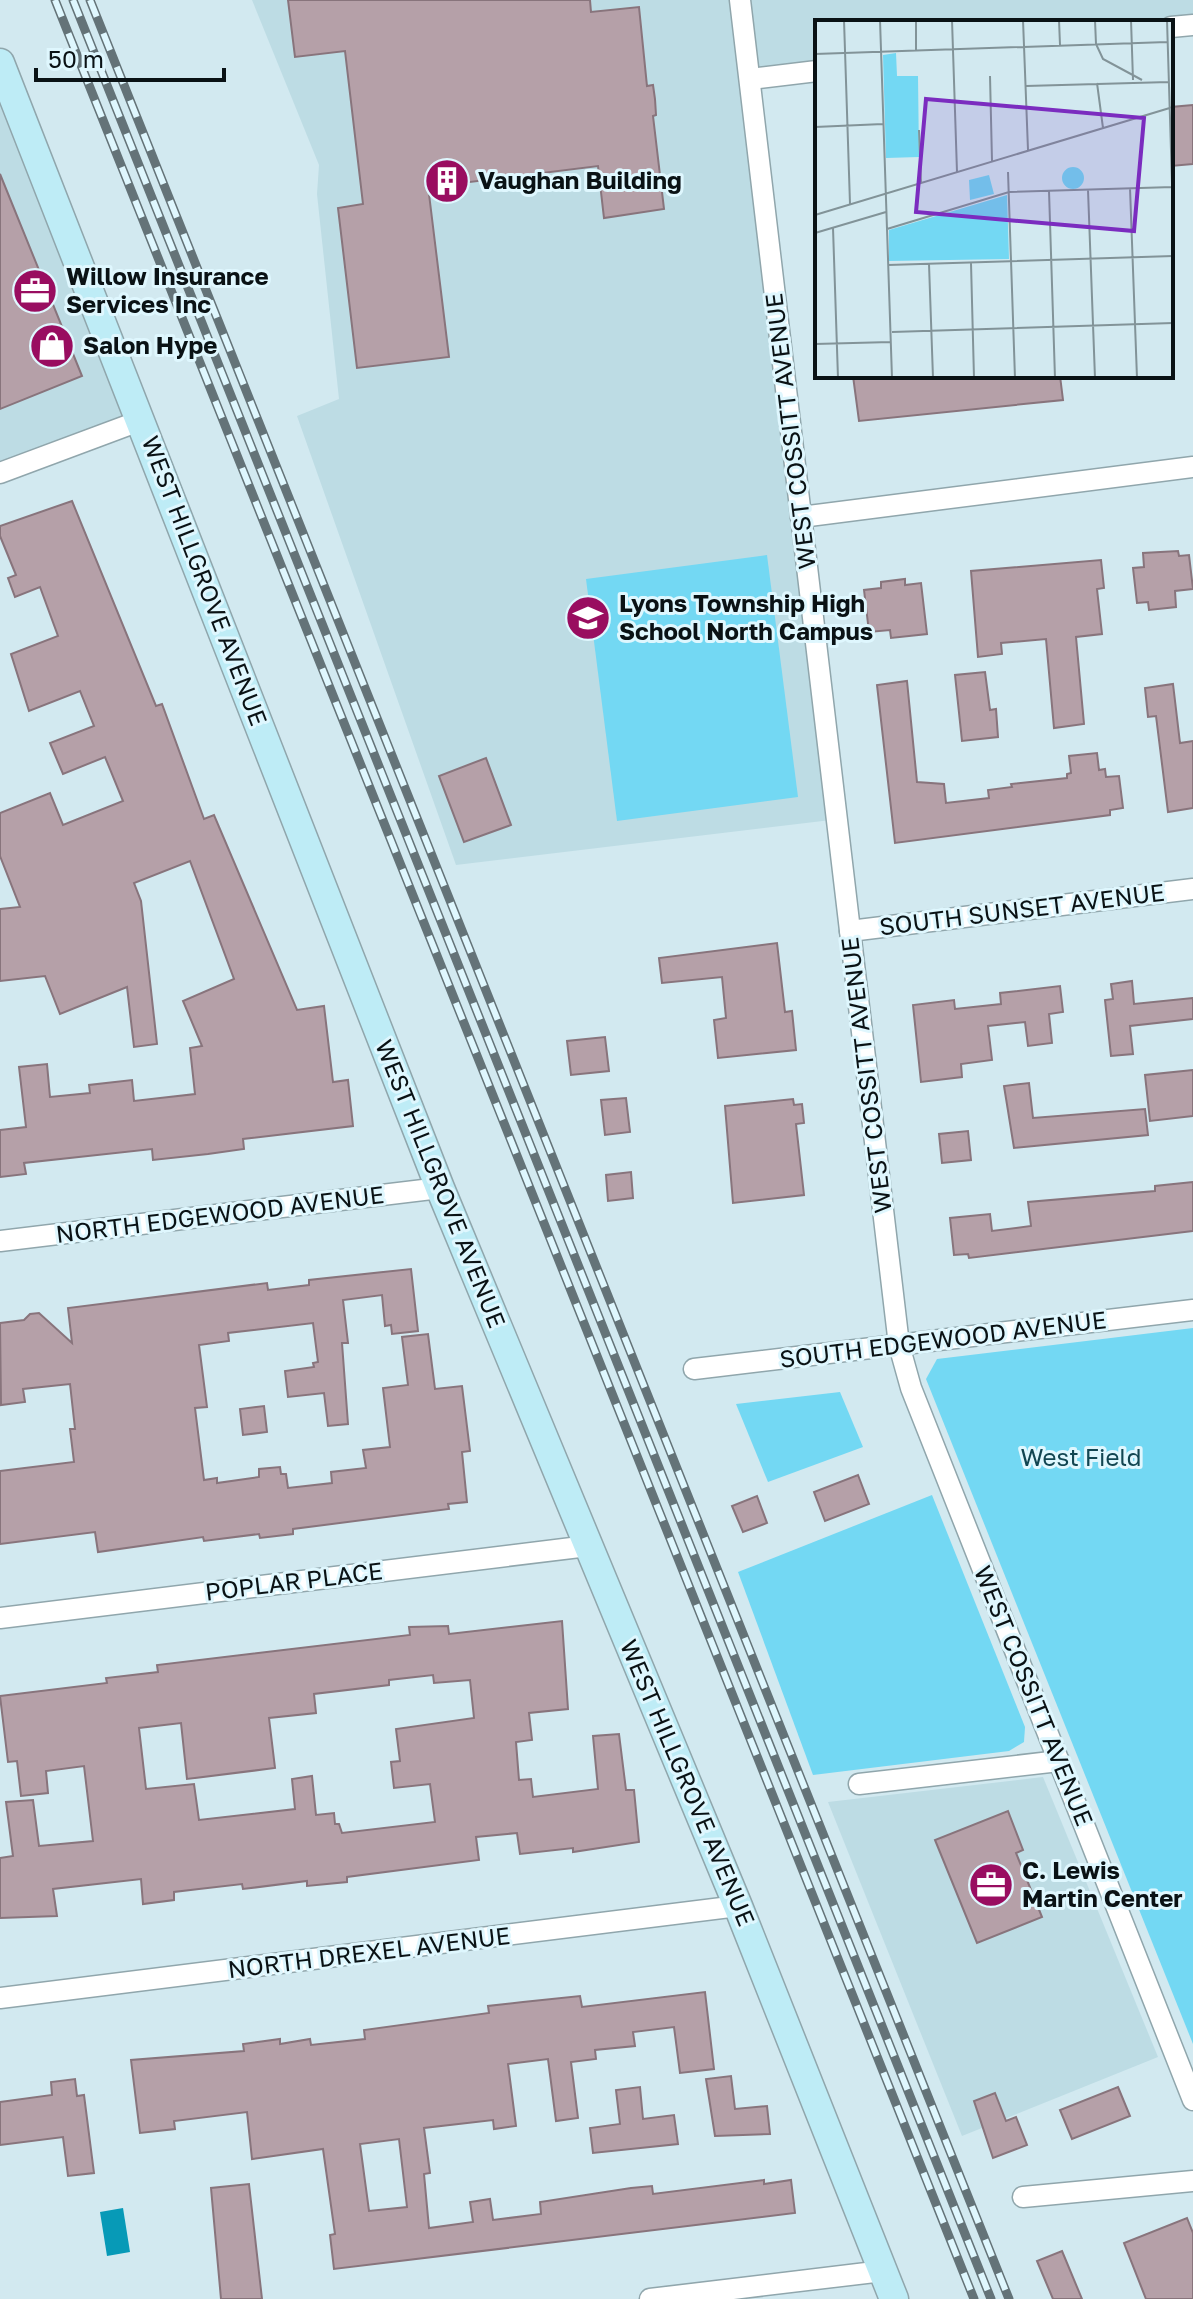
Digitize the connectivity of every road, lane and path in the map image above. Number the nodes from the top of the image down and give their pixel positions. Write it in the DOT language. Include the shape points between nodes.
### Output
graph roads {
  1 [pos="740,0"];
  2 [pos="1193,25"];
  3 [pos="1173,27"];
  4 [pos="0,63"];
  5 [pos="815,71"];
  6 [pos="750,79"];
  7 [pos="142,420"];
  8 [pos="1193,467"];
  9 [pos="0,473"];
  10 [pos="801,517"];
  11 [pos="1193,889"];
  12 [pos="850,931"];
  13 [pos="440,1188"];
  14 [pos="0,1241"];
  15 [pos="1193,1310"];
  16 [pos="899,1345"];
  17 [pos="694,1369"];
  18 [pos="588,1546"];
  19 [pos="0,1618"];
  20 [pos="1059,1761"];
  21 [pos="859,1784"];
  22 [pos="738,1906"];
  23 [pos="0,1998"];
  24 [pos="1193,2100"];
  25 [pos="1193,2181"];
  26 [pos="1023,2197"];
  27 [pos="883,2271"];
  28 [pos="650,2299"];
  29 [pos="894,2299"];
  1 -- 6 [label="street, WEST COSSITT AVENUE"];
  2 -- 3 [label="street"];
  4 -- 7 [label="street, WEST HILLGROVE AVENUE"];
  5 -- 6 [label="street"];
  6 -- 10 [label="street, WEST COSSITT AVENUE"];
  7 -- 9 [label="street"];
  7 -- 13 [label="street, WEST HILLGROVE AVENUE"];
  8 -- 10 [label="street"];
  10 -- 12 [label="street, WEST COSSITT AVENUE"];
  11 -- 12 [label="street, SOUTH SUNSET AVENUE"];
  12 -- 16 [label="street, WEST COSSITT AVENUE"];
  13 -- 14 [label="street, NORTH EDGEWOOD AVENUE"];
  13 -- 18 [label="street, WEST HILLGROVE AVENUE"];
  15 -- 16 [label="street, SOUTH EDGEWOOD AVENUE"];
  16 -- 17 [label="street, SOUTH EDGEWOOD AVENUE"];
  16 -- 20 [label="street, WEST COSSITT AVENUE" via="911,1388"];
  18 -- 19 [label="street, POPLAR PLACE"];
  18 -- 22 [label="street, WEST HILLGROVE AVENUE"];
  20 -- 21 [label="street"];
  20 -- 24 [label="street, WEST COSSITT AVENUE"];
  22 -- 23 [label="street, NORTH DREXEL AVENUE"];
  22 -- 27 [label="street, WEST HILLGROVE AVENUE"];
  25 -- 26 [label="street"];
  27 -- 28 [label="street"];
  27 -- 29 [label="street, WEST HILLGROVE AVENUE"];
}
